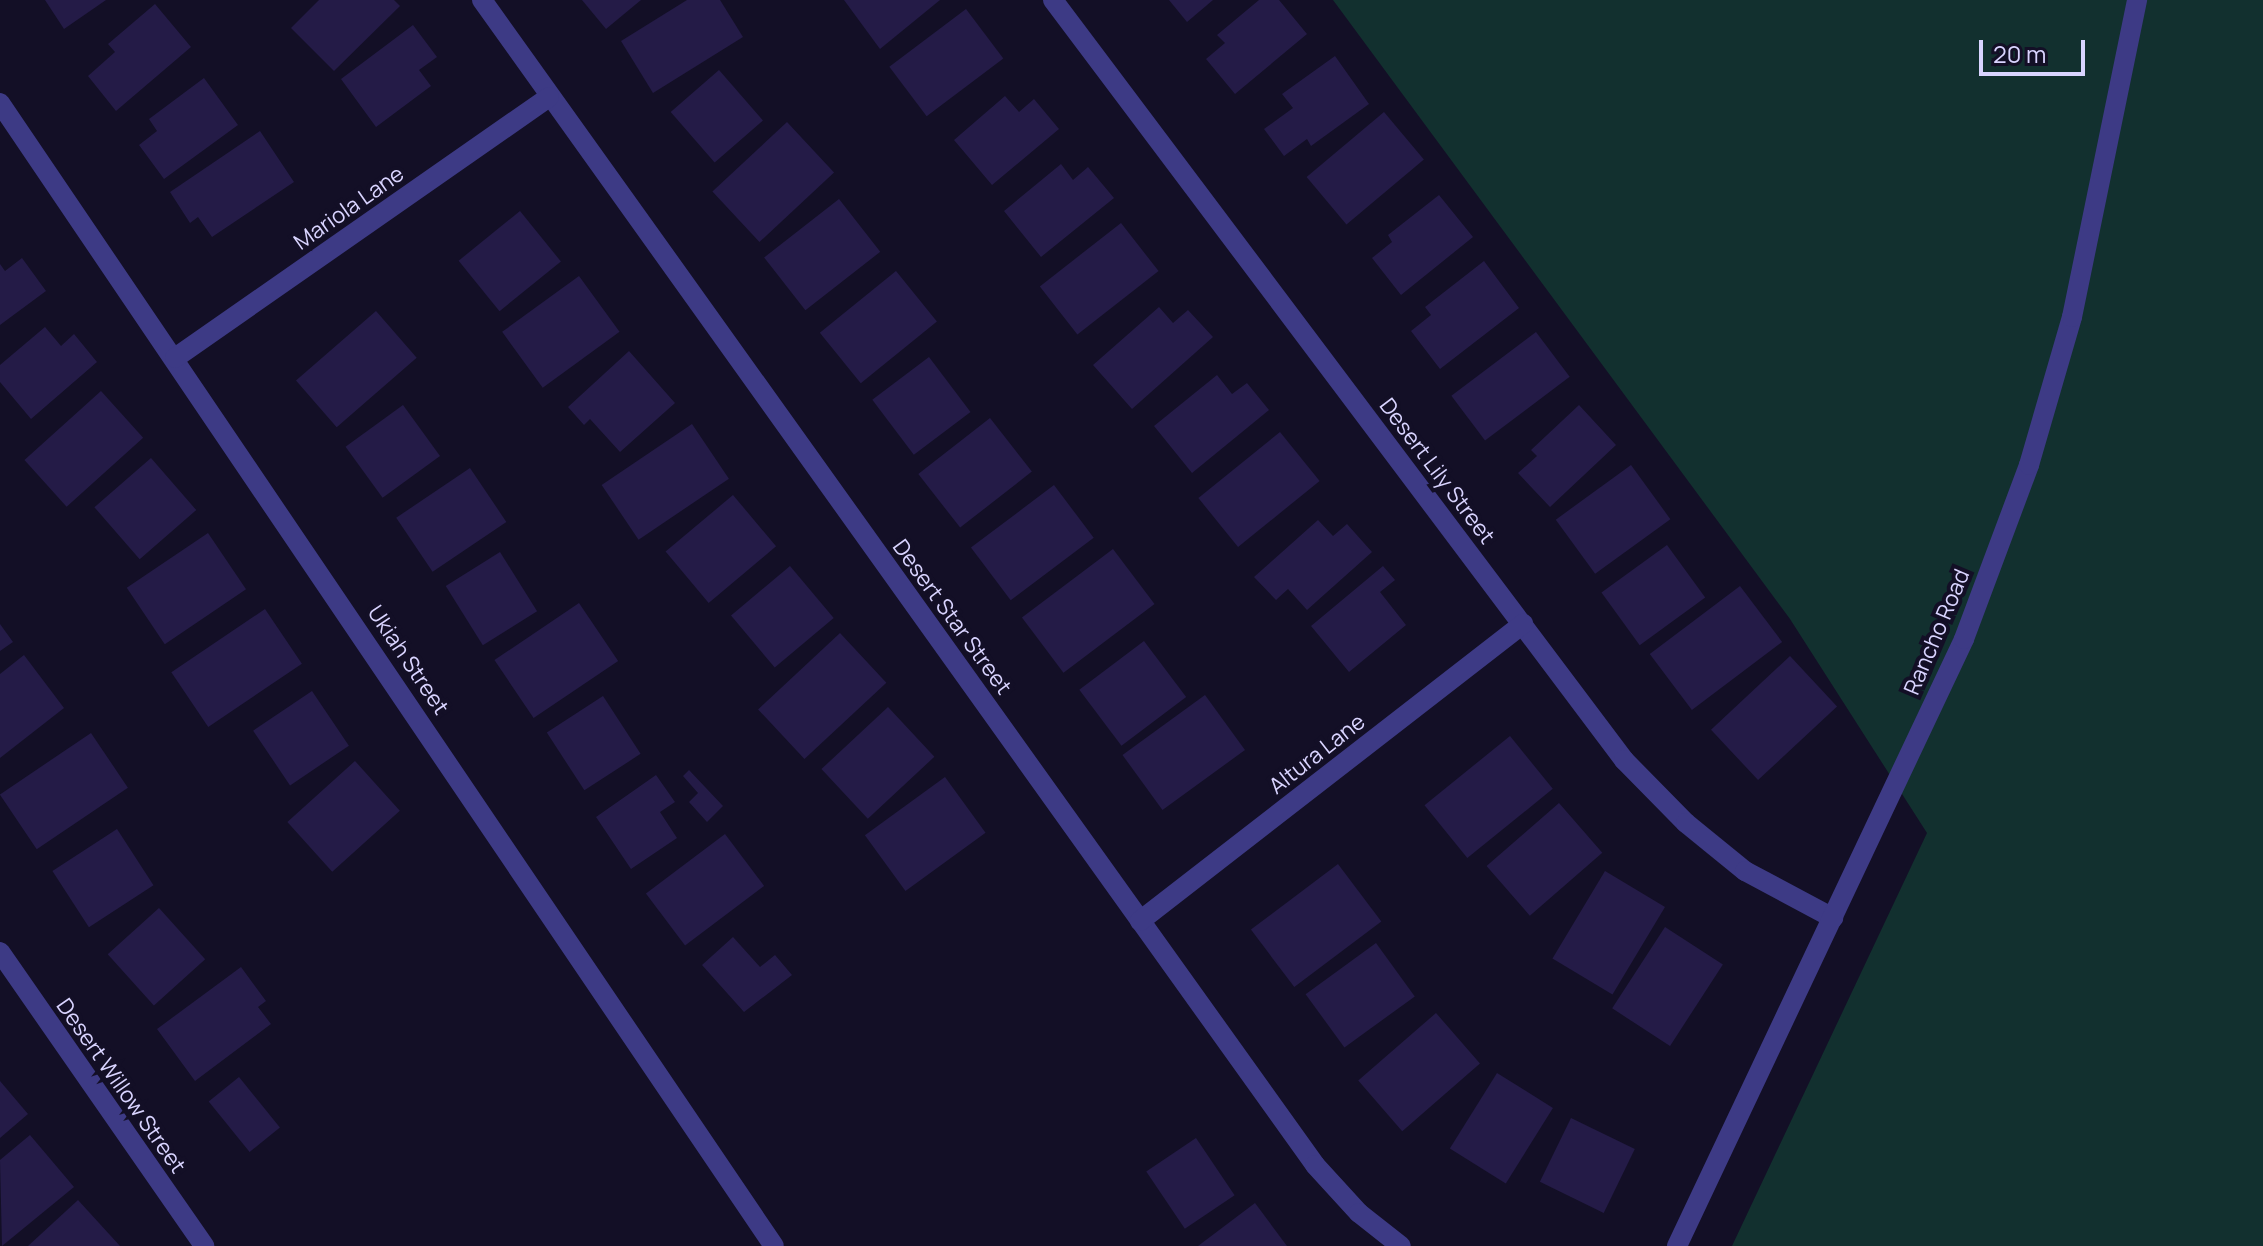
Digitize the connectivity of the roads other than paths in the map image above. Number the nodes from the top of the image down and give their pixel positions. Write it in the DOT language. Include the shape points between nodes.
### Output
graph roads {
  1 [pos="482,0"];
  2 [pos="1053,0"];
  3 [pos="2137,0"];
  4 [pos="549,97"];
  5 [pos="0,103"];
  6 [pos="175,358"];
  7 [pos="1523,624"];
  8 [pos="1833,918"];
  9 [pos="1140,921"];
  10 [pos="0,952"];
  11 [pos="204,1246"];
  12 [pos="774,1246"];
  13 [pos="1401,1246"];
  14 [pos="1677,1246"];
  1 -- 4 [label="street, Desert Star Street"];
  2 -- 7 [label="street, Desert Lily Street"];
  3 -- 8 [label="street, Rancho Road" via="2072,317 2029,465 1964,639"];
  4 -- 6 [label="street, Mariola Lane"];
  4 -- 9 [label="street, Desert Star Street"];
  5 -- 6 [label="street, Ukiah Street"];
  6 -- 12 [label="street, Ukiah Street"];
  7 -- 8 [label="street, Desert Lily Street" via="1624,760 1686,823 1745,871"];
  7 -- 9 [label="street, Altura Lane"];
  8 -- 14 [label="street, Rancho Road"];
  9 -- 13 [label="street, Desert Star Street" via="1315,1165 1359,1213"];
  10 -- 11 [label="street, Desert Willow Street"];
}
